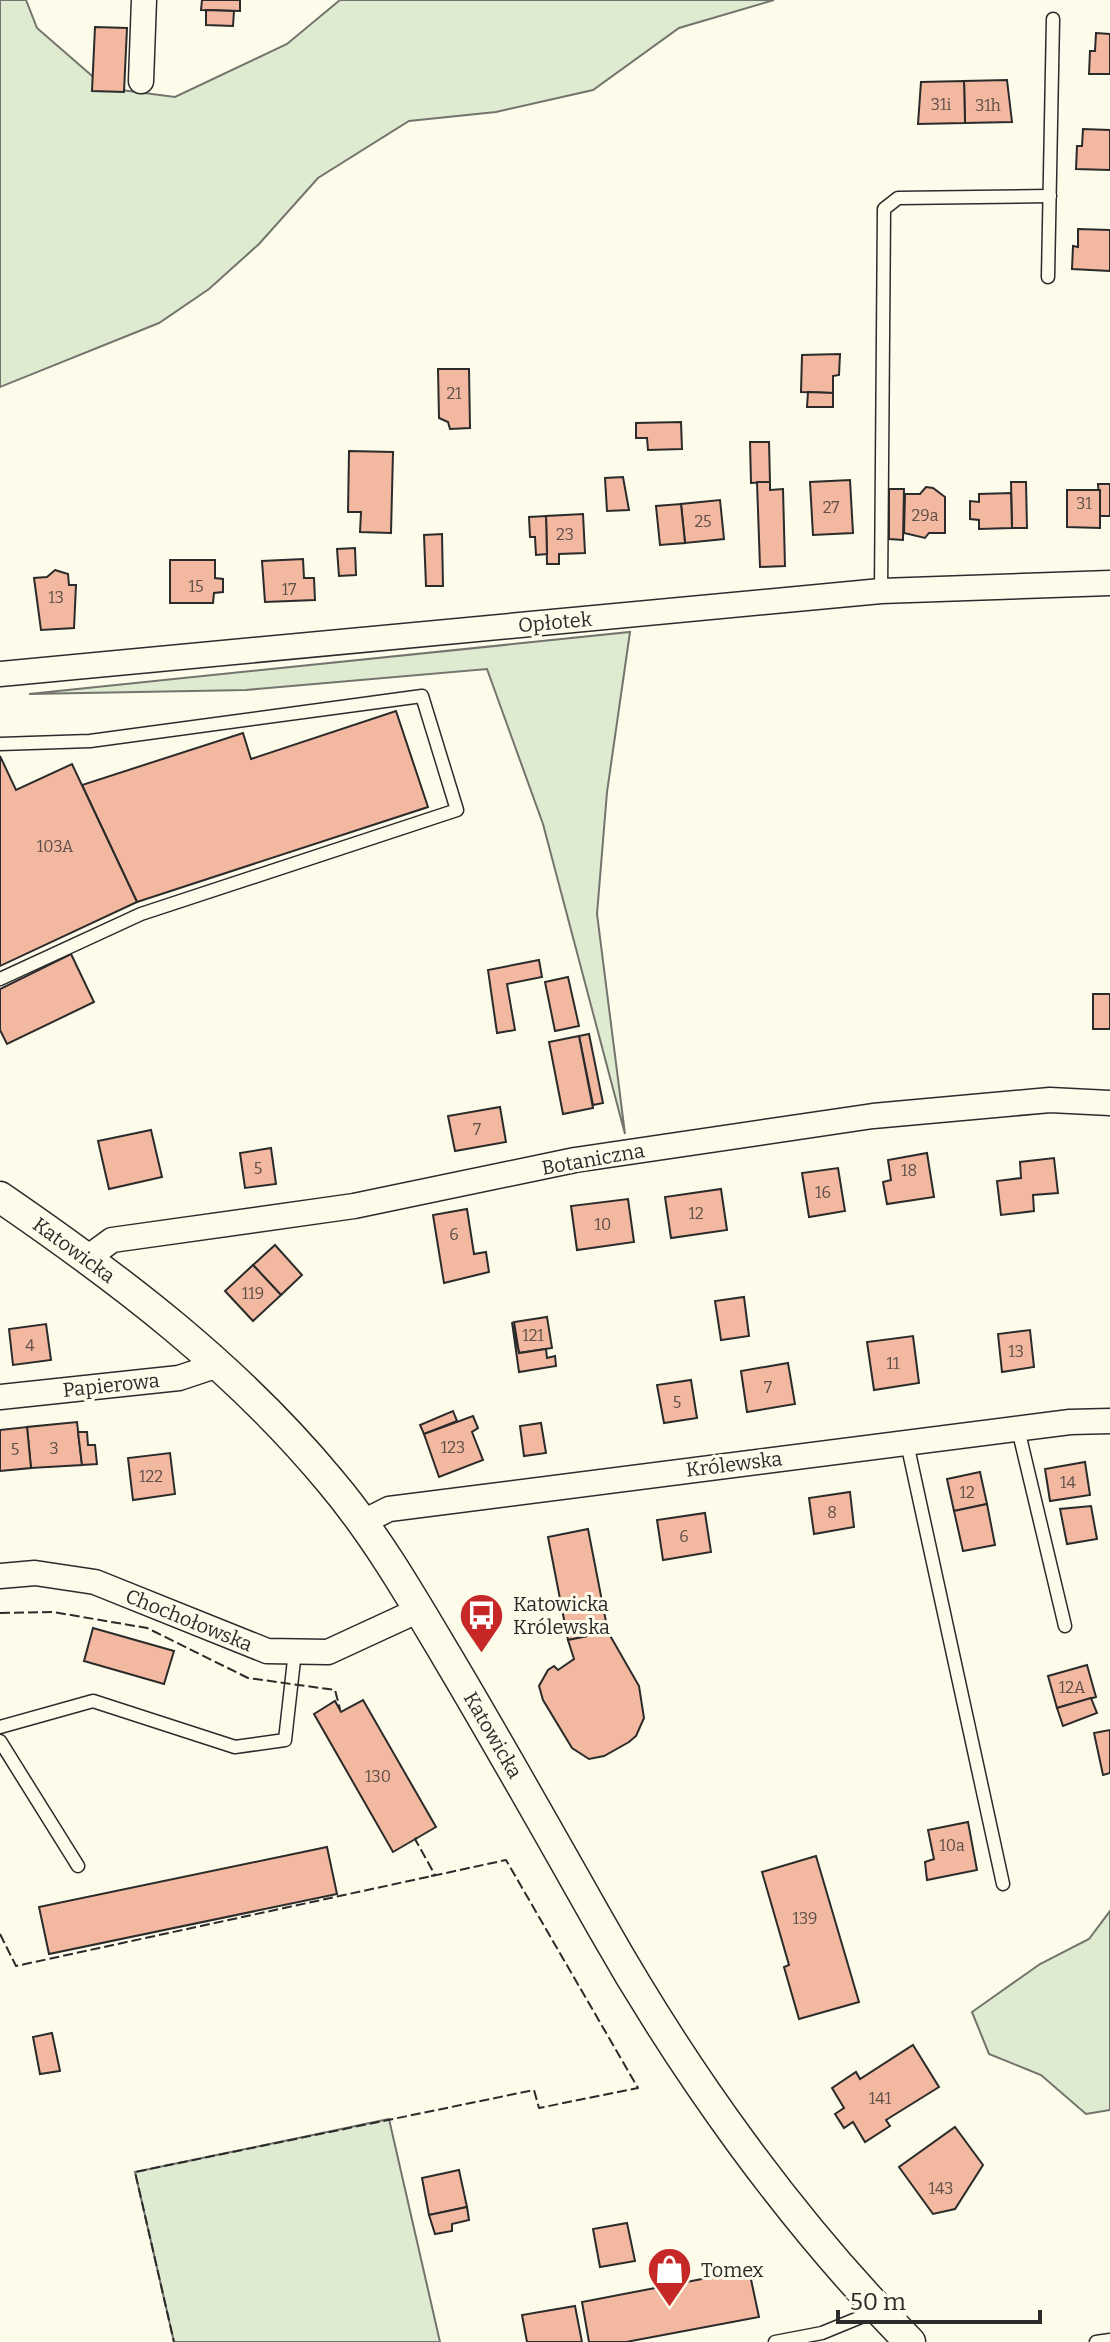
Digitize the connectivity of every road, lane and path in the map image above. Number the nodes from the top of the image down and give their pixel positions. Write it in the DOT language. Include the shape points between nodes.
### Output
graph roads {
  1 [pos="144,0"];
  2 [pos="1053,19"];
  3 [pos="141,81"];
  4 [pos="1050,196"];
  5 [pos="1048,277"];
  6 [pos="1110,583"];
  7 [pos="881,591"];
  8 [pos="0,674"];
  9 [pos="0,744"];
  10 [pos="0,979"];
  11 [pos="1110,1103"];
  12 [pos="6,1208"];
  13 [pos="86,1259"];
  14 [pos="221,1364"];
  15 [pos="0,1397"];
  16 [pos="1110,1421"];
  17 [pos="1018,1429"];
  18 [pos="907,1443"];
  19 [pos="361,1523"];
  20 [pos="0,1576"];
  21 [pos="419,1610"];
  22 [pos="1065,1626"];
  23 [pos="295,1651"];
  24 [pos="0,1727"];
  25 [pos="0,1741"];
  26 [pos="78,1866"];
  27 [pos="1003,1884"];
  28 [pos="878,2310"];
  29 [pos="1110,2340"];
  30 [pos="775,2342"];
  31 [pos="910,2342"];
  32 [pos="1096,2342"];
  1 -- 3 [label="street"];
  2 -- 4 [label="lane"];
  4 -- 5 [label="lane"];
  4 -- 7 [label="lane" via="898,198 884,209"];
  6 -- 7 [label="street, Opłotek"];
  7 -- 8 [label="street, Opłotek"];
  9 -- 10 [label="lane" via="90,741 422,696 457,810 141,914"];
  11 -- 13 [label="street, Botaniczna" via="1050,1100 873,1116 591,1158 354,1206 112,1240"];
  12 -- 13 [label="street, Katowicka"];
  13 -- 14 [label="street, Katowicka"];
  14 -- 15 [label="street, Papierowa" via="179,1378"];
  14 -- 19 [label="street, Katowicka" via="264,1404"];
  16 -- 17 [label="street, Królewska"];
  17 -- 18 [label="street, Królewska"];
  17 -- 22 [label="lane"];
  18 -- 19 [label="street, Królewska" via="389,1509"];
  18 -- 27 [label="lane"];
  19 -- 21 [label="street, Katowicka"];
  20 -- 23 [label="street, Chochołowska" via="35,1573 95,1582 267,1651"];
  21 -- 23 [label="street, Chochołowska" via="328,1652"];
  21 -- 28 [label="street, Katowicka" via="687,2063 785,2198"];
  23 -- 24 [label="lane" via="285,1740 235,1747 93,1701"];
  25 -- 26 [label="lane"];
  28 -- 30 [label="lane" via="822,2333"];
  28 -- 31 [label="street, Katowicka"];
  29 -- 32 [label="lane"];
}
